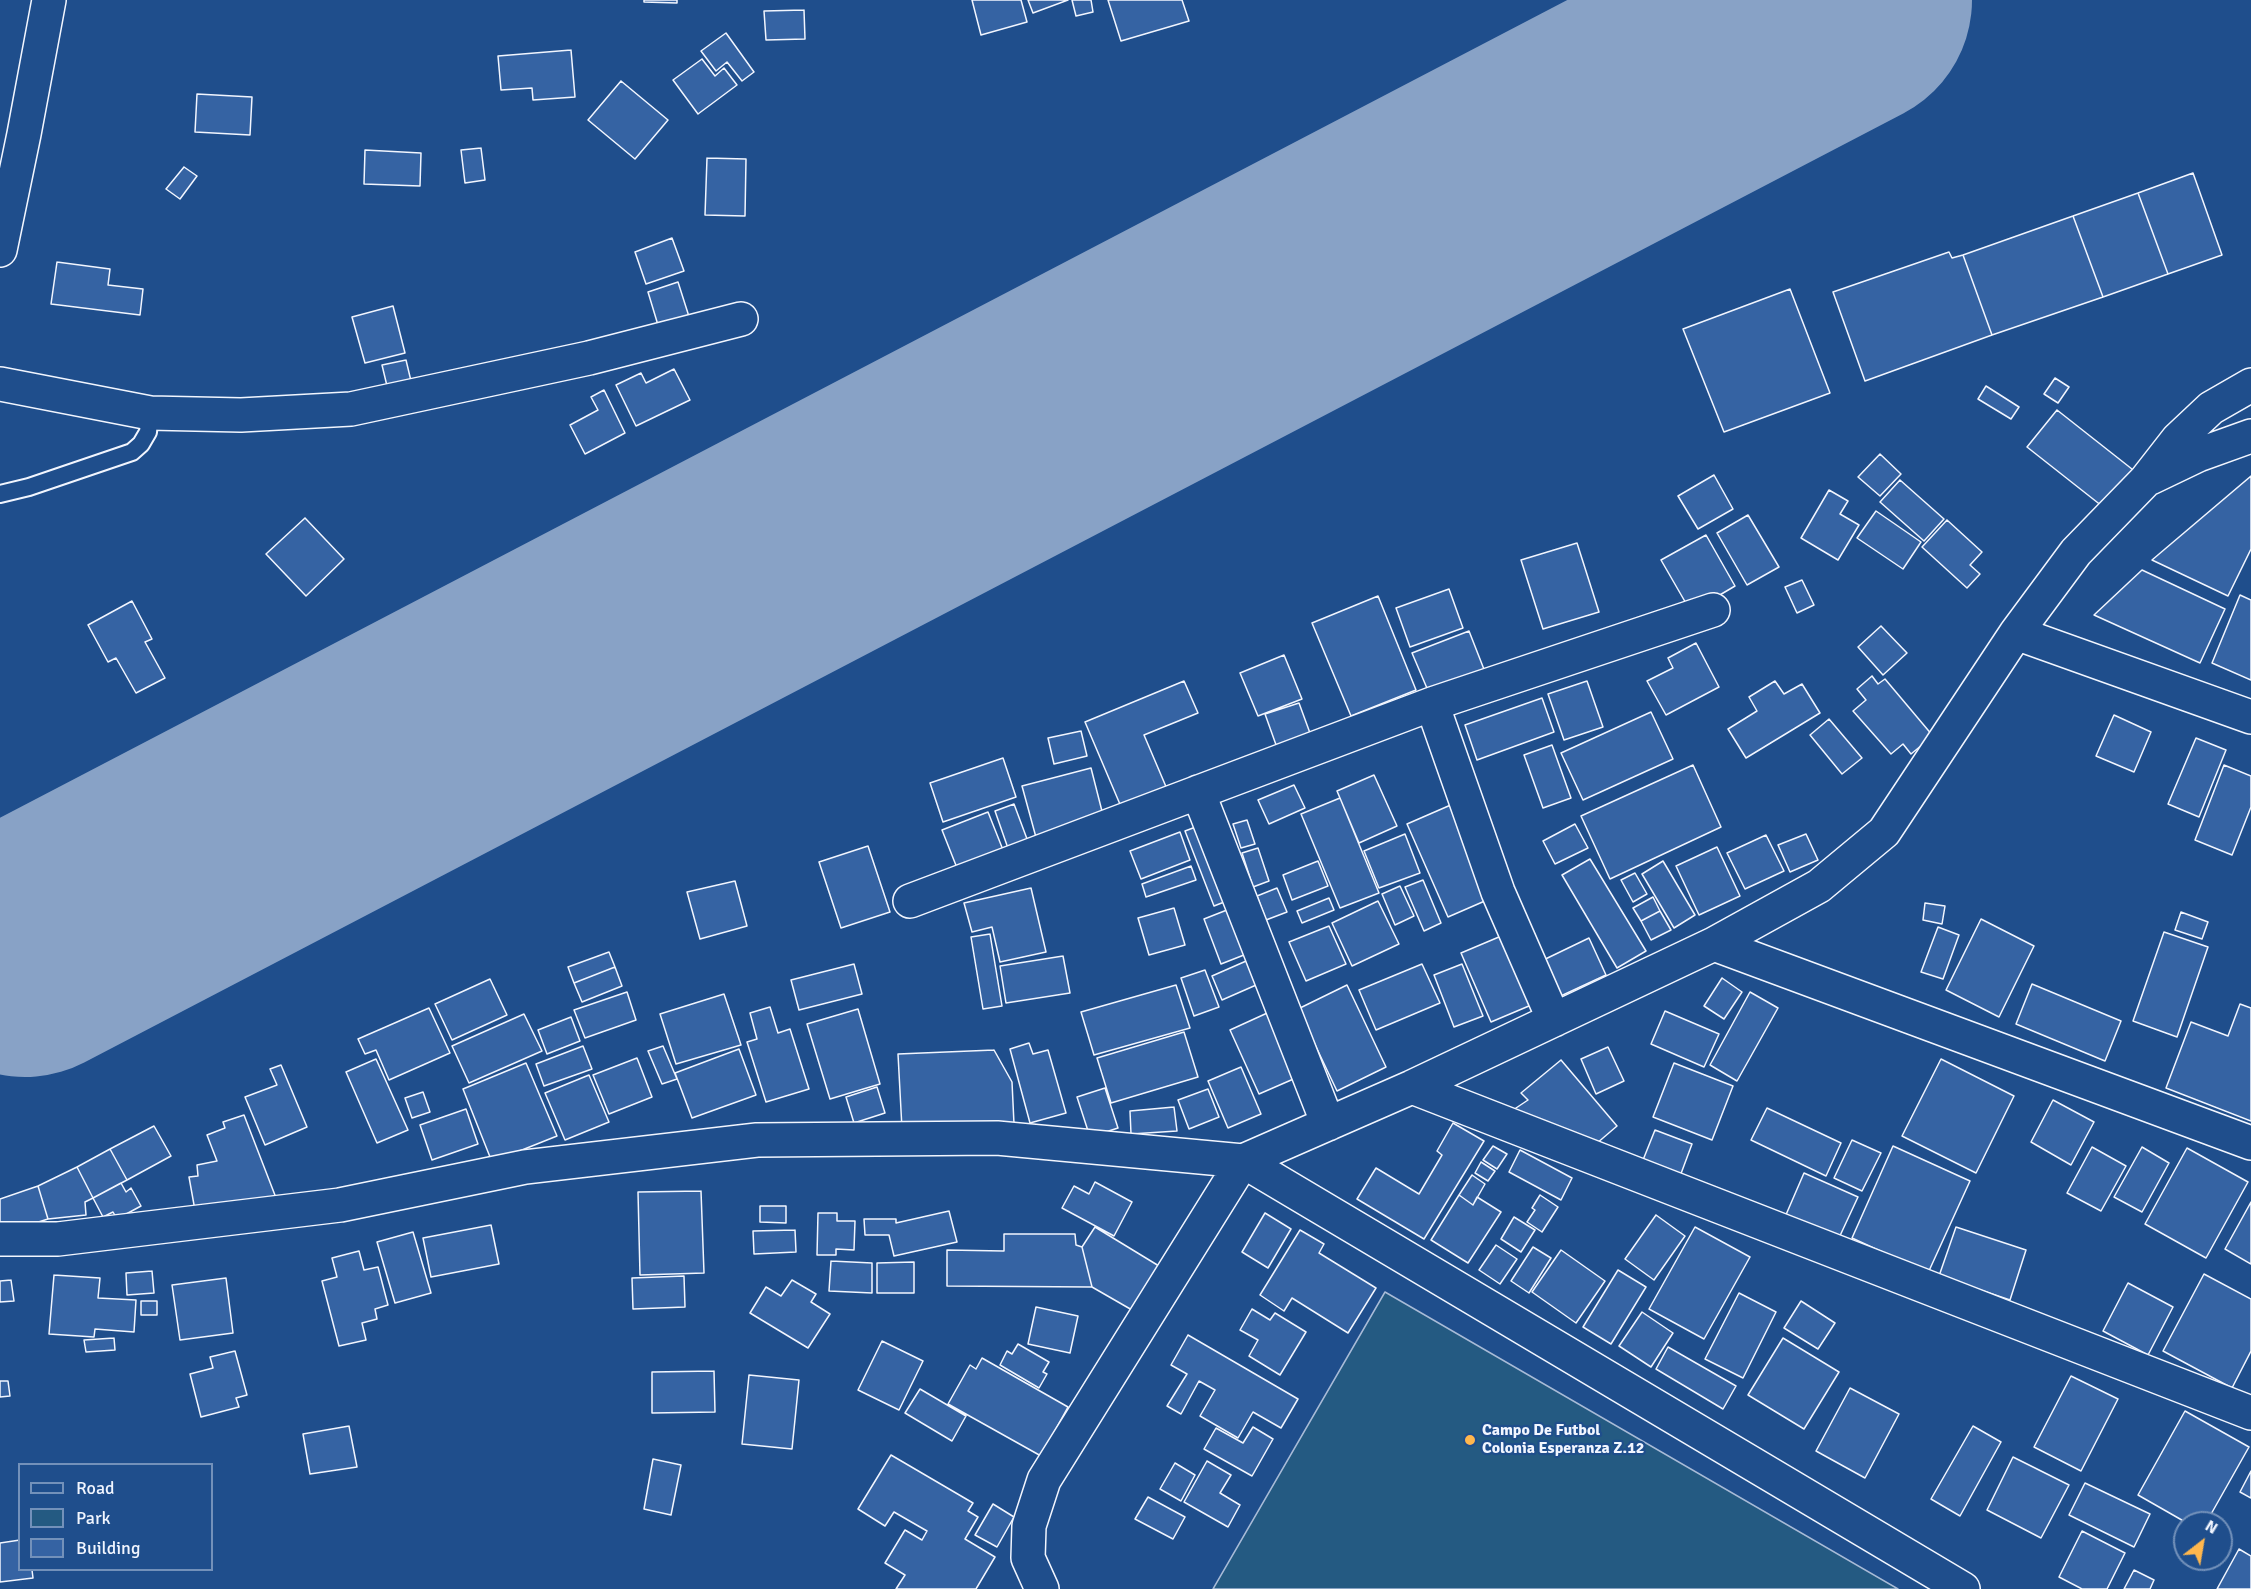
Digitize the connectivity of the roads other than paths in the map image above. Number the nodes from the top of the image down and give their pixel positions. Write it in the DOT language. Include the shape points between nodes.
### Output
graph roads {
  1 [pos="49,0"];
  2 [pos="0,250"];
  3 [pos="741,319"];
  4 [pos="0,384"];
  5 [pos="2251,385"];
  6 [pos="150,413"];
  7 [pos="2251,436"];
  8 [pos="2146,480"];
  9 [pos="0,494"];
  10 [pos="1713,610"];
  11 [pos="2016,633"];
  12 [pos="1432,704"];
  13 [pos="2251,717"];
  14 [pos="1197,792"];
  15 [pos="910,901"];
  16 [pos="1714,944"];
  17 [pos="1554,1020"];
  18 [pos="1412,1087"];
  19 [pos="1328,1124"];
  20 [pos="2251,1143"];
  21 [pos="1243,1161"];
  22 [pos="0,1239"];
  23 [pos="2251,1413"];
  24 [pos="1042,1589"];
  25 [pos="1963,1589"];
  1 -- 2 [label="street"];
  3 -- 6 [label="street" via="589,358 351,410 241,415"];
  4 -- 6 [label="street"];
  5 -- 8 [label="street" via="2211,408 2178,439"];
  6 -- 9 [label="lane" via="148,432 132,452"];
  7 -- 8 [label="street"];
  8 -- 11 [label="street" via="2076,552"];
  10 -- 12 [label="street"];
  11 -- 13 [label="street"];
  11 -- 16 [label="street" via="1884,832 1819,886"];
  12 -- 14 [label="street"];
  12 -- 17 [label="street" via="1498,892"];
  14 -- 15 [label="street"];
  14 -- 19 [label="street"];
  16 -- 17 [label="street"];
  16 -- 20 [label="street"];
  17 -- 18 [label="street"];
  18 -- 19 [label="street"];
  18 -- 23 [label="street"];
  19 -- 21 [label="street"];
  21 -- 22 [label="street" via="997,1138 756,1140 525,1167 340,1205 58,1239"];
  21 -- 24 [label="street" via="1044,1480 1029,1526 1028,1558"];
  21 -- 25 [label="street"];
}
